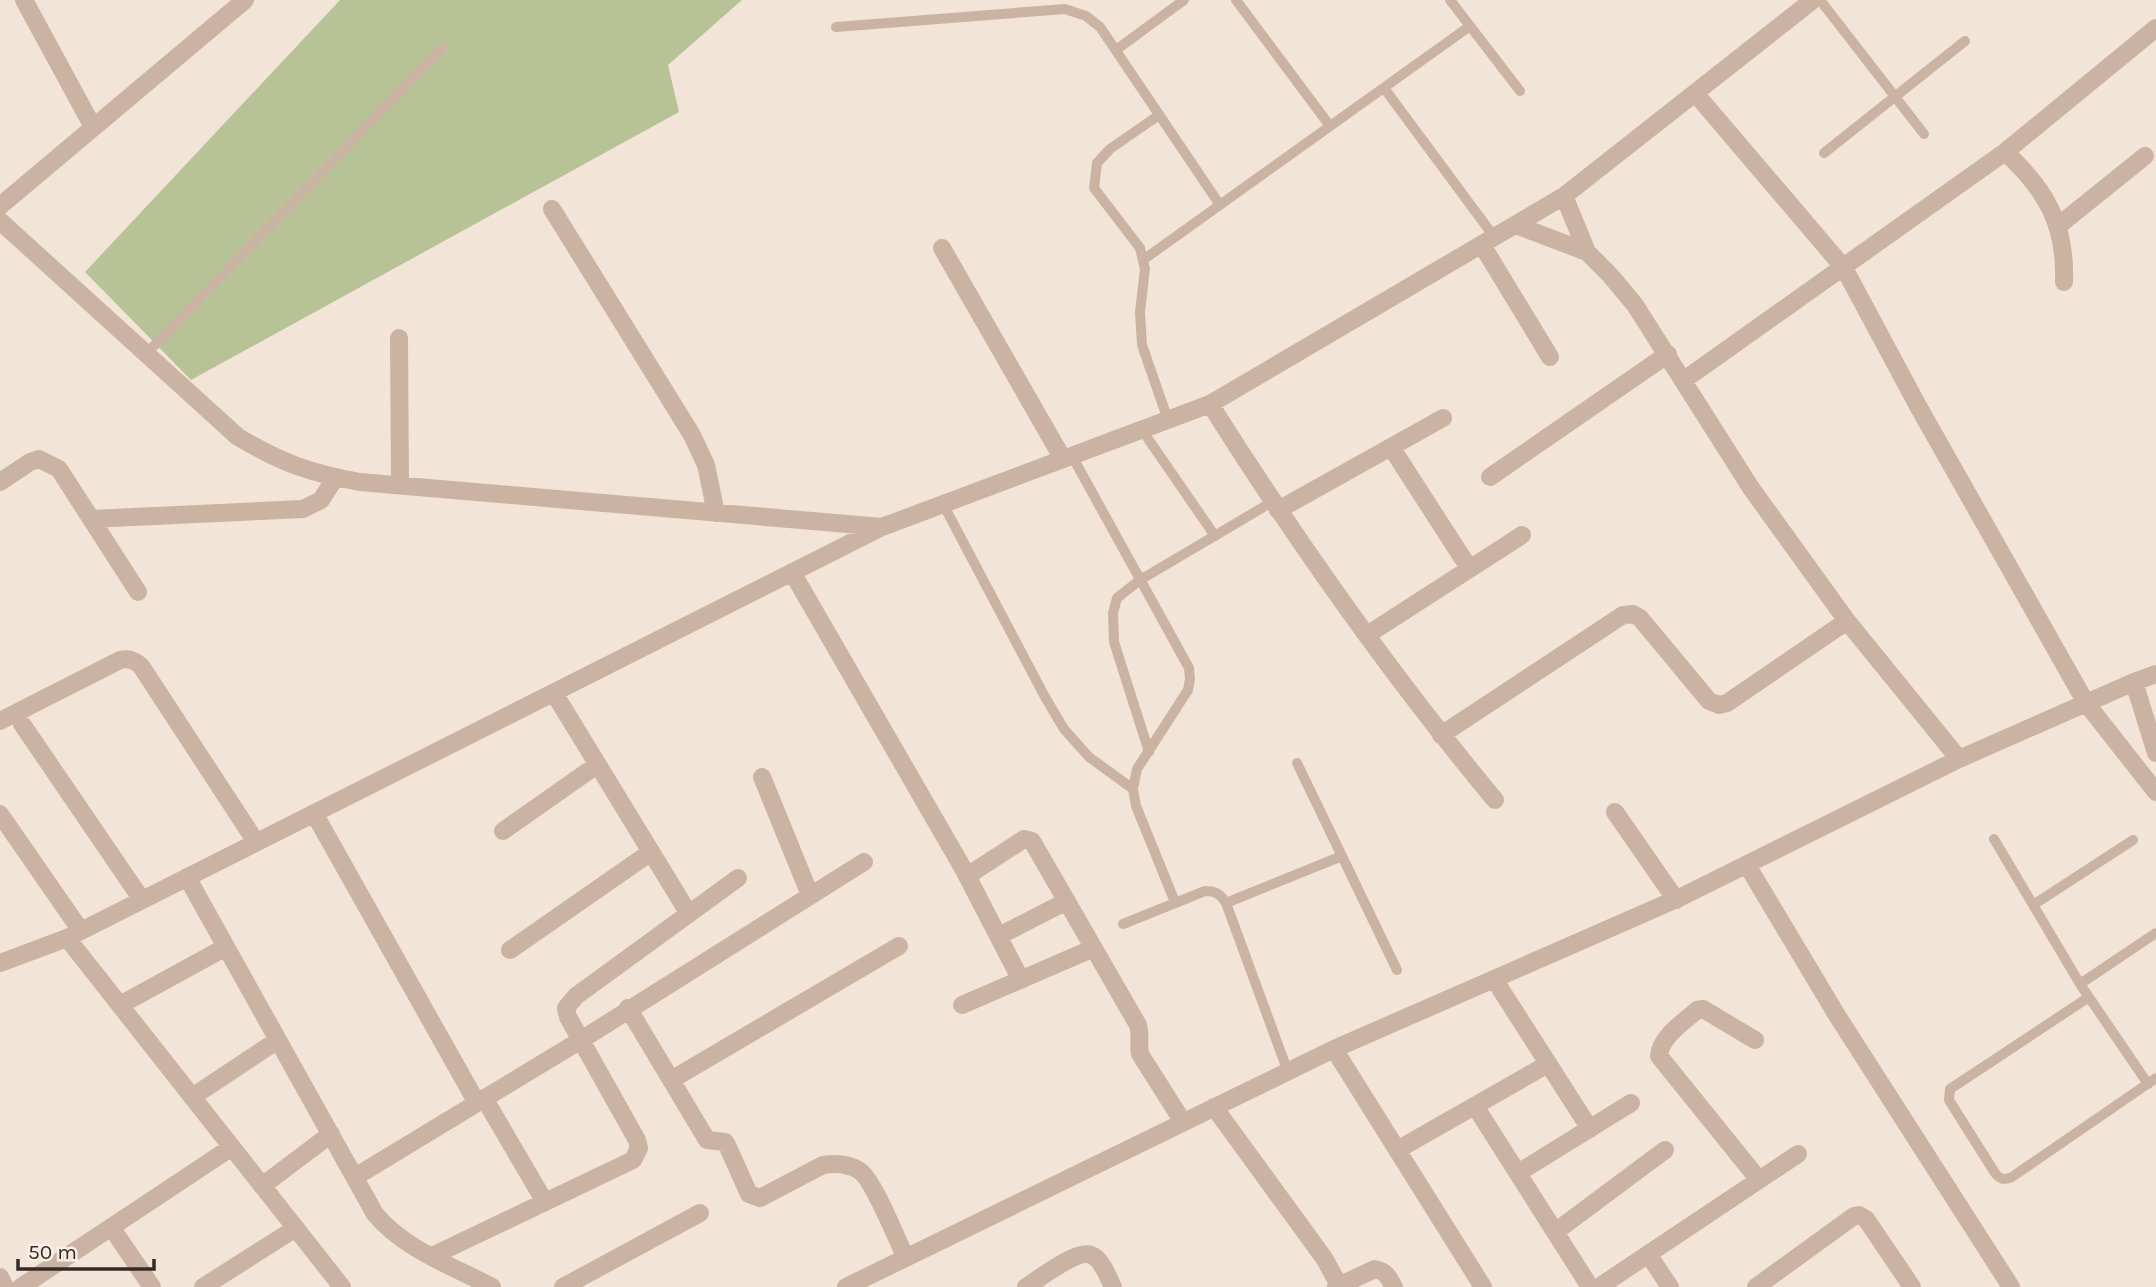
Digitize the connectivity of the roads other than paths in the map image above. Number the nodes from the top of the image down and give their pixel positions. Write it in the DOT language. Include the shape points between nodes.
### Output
graph roads {
  1 [pos="24,0"];
  2 [pos="1184,0"];
  3 [pos="1236,0"];
  4 [pos="1450,0"];
  5 [pos="1813,0"];
  6 [pos="1820,0"];
  7 [pos="233,4"];
  8 [pos="1470,26"];
  9 [pos="836,27"];
  10 [pos="2156,28"];
  11 [pos="1965,41"];
  12 [pos="442,48"];
  13 [pos="1116,50"];
  14 [pos="1384,88"];
  15 [pos="1520,91"];
  16 [pos="1695,93"];
  17 [pos="1896,97"];
  18 [pos="1159,115"];
  19 [pos="1330,126"];
  20 [pos="93,127"];
  21 [pos="1924,134"];
  22 [pos="2006,152"];
  23 [pos="1824,153"];
  24 [pos="2145,156"];
  25 [pos="1564,196"];
  26 [pos="1220,205"];
  27 [pos="0,206"];
  28 [pos="552,209"];
  29 [pos="0,221"];
  30 [pos="1516,225"];
  31 [pos="2058,226"];
  32 [pos="1489,241"];
  33 [pos="942,248"];
  34 [pos="1587,252"];
  35 [pos="1143,260"];
  36 [pos="1844,268"];
  37 [pos="2064,282"];
  38 [pos="399,338"];
  39 [pos="146,354"];
  40 [pos="1668,354"];
  41 [pos="1550,356"];
  42 [pos="1684,380"];
  43 [pos="1210,404"];
  44 [pos="1443,418"];
  45 [pos="1168,420"];
  46 [pos="1142,430"];
  47 [pos="1391,447"];
  48 [pos="1068,458"];
  49 [pos="1490,477"];
  50 [pos="335,478"];
  51 [pos="0,482"];
  52 [pos="400,485"];
  53 [pos="943,504"];
  54 [pos="1275,506"];
  55 [pos="716,513"];
  56 [pos="91,519"];
  57 [pos="882,527"];
  58 [pos="1215,536"];
  59 [pos="1522,536"];
  60 [pos="1469,568"];
  61 [pos="792,572"];
  62 [pos="1140,580"];
  63 [pos="138,592"];
  64 [pos="1847,621"];
  65 [pos="1367,635"];
  66 [pos="2156,674"];
  67 [pos="2134,682"];
  68 [pos="554,693"];
  69 [pos="2086,703"];
  70 [pos="0,721"];
  71 [pos="22,724"];
  72 [pos="1441,735"];
  73 [pos="1149,752"];
  74 [pos="2156,753"];
  75 [pos="1959,759"];
  76 [pos="1297,763"];
  77 [pos="597,765"];
  78 [pos="762,777"];
  79 [pos="1133,789"];
  80 [pos="2156,792"];
  81 [pos="1495,800"];
  82 [pos="1615,812"];
  83 [pos="314,813"];
  84 [pos="0,814"];
  85 [pos="503,831"];
  86 [pos="1994,839"];
  87 [pos="2133,839"];
  88 [pos="256,842"];
  89 [pos="651,852"];
  90 [pos="1342,856"];
  91 [pos="863,862"];
  92 [pos="1747,865"];
  93 [pos="967,876"];
  94 [pos="187,877"];
  95 [pos="738,878"];
  96 [pos="810,895"];
  97 [pos="142,900"];
  98 [pos="1676,900"];
  99 [pos="1067,901"];
  100 [pos="1175,902"];
  101 [pos="1226,904"];
  102 [pos="2033,905"];
  103 [pos="689,914"];
  104 [pos="1124,924"];
  105 [pos="2156,933"];
  106 [pos="74,934"];
  107 [pos="999,936"];
  108 [pos="898,946"];
  109 [pos="226,947"];
  110 [pos="1094,948"];
  111 [pos="510,950"];
  112 [pos="0,963"];
  113 [pos="1397,970"];
  114 [pos="1021,979"];
  115 [pos="1494,979"];
  116 [pos="2080,984"];
  117 [pos="2089,997"];
  118 [pos="120,1005"];
  119 [pos="961,1005"];
  120 [pos="628,1009"];
  121 [pos="278,1040"];
  122 [pos="581,1040"];
  123 [pos="1755,1041"];
  124 [pos="1334,1049"];
  125 [pos="1548,1064"];
  126 [pos="1288,1072"];
  127 [pos="671,1080"];
  128 [pos="2152,1081"];
  129 [pos="192,1097"];
  130 [pos="481,1100"];
  131 [pos="1631,1103"];
  132 [pos="1475,1106"];
  133 [pos="1214,1107"];
  134 [pos="1183,1122"];
  135 [pos="1590,1129"];
  136 [pos="331,1134"];
  137 [pos="232,1147"];
  138 [pos="1397,1150"];
  139 [pos="1665,1150"];
  140 [pos="1798,1154"];
  141 [pos="1518,1173"];
  142 [pos="355,1177"];
  143 [pos="1759,1180"];
  144 [pos="262,1186"];
  145 [pos="545,1202"];
  146 [pos="700,1213"];
  147 [pos="111,1227"];
  148 [pos="296,1228"];
  149 [pos="1555,1232"];
  150 [pos="1648,1254"];
  151 [pos="432,1256"];
  152 [pos="906,1258"];
  153 [pos="1051,1271"];
  154 [pos="0,1277"];
  155 [pos="1338,1286"];
  156 [pos="5,1287"];
  157 [pos="21,1287"];
  158 [pos="152,1287"];
  159 [pos="203,1287"];
  160 [pos="342,1287"];
  161 [pos="492,1287"];
  162 [pos="563,1287"];
  163 [pos="846,1287"];
  164 [pos="1026,1287"];
  165 [pos="1061,1287"];
  166 [pos="1113,1287"];
  167 [pos="1394,1287"];
  168 [pos="1483,1287"];
  169 [pos="1590,1287"];
  170 [pos="1599,1287"];
  171 [pos="1670,1287"];
  172 [pos="1756,1287"];
  173 [pos="1912,1287"];
  174 [pos="2011,1287"];
  1 -- 20 [label="street"];
  2 -- 13 [label="lane"];
  3 -- 19 [label="lane"];
  4 -- 8 [label="lane"];
  5 -- 16 [label="street"];
  6 -- 17 [label="lane"];
  7 -- 20 [label="street"];
  8 -- 14 [label="lane"];
  8 -- 15 [label="lane"];
  9 -- 13 [label="lane" via="1065,9 1100,27"];
  10 -- 22 [label="street"];
  11 -- 17 [label="lane"];
  12 -- 39 [label="lane"];
  13 -- 18 [label="lane"];
  14 -- 19 [label="lane"];
  14 -- 32 [label="lane"];
  16 -- 25 [label="street"];
  16 -- 36 [label="street"];
  17 -- 21 [label="lane"];
  17 -- 23 [label="lane"];
  18 -- 26 [label="lane"];
  18 -- 35 [label="lane" via="1110,149 1097,163 1094,176 1094,188 1140,248"];
  19 -- 26 [label="lane"];
  20 -- 27 [label="street"];
  22 -- 31 [label="street" via="2046,198"];
  22 -- 36 [label="street"];
  24 -- 31 [label="street"];
  25 -- 30 [label="street"];
  25 -- 34 [label="street"];
  26 -- 35 [label="lane"];
  28 -- 55 [label="street" via="692,435 706,465"];
  29 -- 39 [label="street"];
  30 -- 32 [label="street"];
  30 -- 34 [label="street"];
  31 -- 37 [label="street"];
  32 -- 41 [label="street"];
  32 -- 43 [label="street"];
  33 -- 48 [label="street"];
  34 -- 40 [label="street" via="1635,305"];
  35 -- 45 [label="lane" via="1142,345"];
  36 -- 42 [label="street"];
  36 -- 69 [label="street"];
  38 -- 52 [label="street"];
  39 -- 50 [label="street" via="238,437 279,461"];
  40 -- 42 [label="street"];
  40 -- 49 [label="street"];
  42 -- 64 [label="street" via="1751,488"];
  43 -- 45 [label="street"];
  43 -- 54 [label="street"];
  44 -- 47 [label="street"];
  45 -- 46 [label="street"];
  46 -- 48 [label="street"];
  46 -- 58 [label="lane"];
  47 -- 54 [label="street"];
  47 -- 60 [label="street"];
  48 -- 53 [label="street"];
  48 -- 62 [label="lane"];
  50 -- 52 [label="street"];
  50 -- 56 [label="street" via="321,500 303,509"];
  51 -- 56 [label="street" via="30,462 49,462 59,469"];
  52 -- 55 [label="street"];
  53 -- 57 [label="street"];
  53 -- 79 [label="lane" via="1064,729 1089,757"];
  54 -- 58 [label="lane"];
  54 -- 65 [label="street"];
  55 -- 57 [label="street"];
  56 -- 63 [label="street"];
  57 -- 61 [label="street"];
  58 -- 62 [label="lane"];
  59 -- 60 [label="street"];
  60 -- 65 [label="street"];
  61 -- 68 [label="street"];
  61 -- 93 [label="street"];
  62 -- 73 [label="lane" via="1117,598 1114,642"];
  62 -- 73 [label="lane" via="1189,668 1190,679 1188,690"];
  64 -- 72 [label="street" via="1719,705 1709,701 1640,618 1623,615"];
  64 -- 75 [label="street"];
  65 -- 72 [label="street"];
  66 -- 67 [label="street"];
  67 -- 69 [label="street"];
  67 -- 74 [label="street"];
  68 -- 77 [label="street"];
  68 -- 83 [label="street"];
  69 -- 75 [label="street"];
  69 -- 80 [label="street"];
  70 -- 88 [label="street" via="120,660 135,660"];
  71 -- 97 [label="street"];
  72 -- 81 [label="street"];
  73 -- 79 [label="lane"];
  75 -- 92 [label="street"];
  76 -- 90 [label="lane"];
  77 -- 85 [label="street"];
  77 -- 89 [label="street"];
  78 -- 96 [label="street"];
  79 -- 100 [label="lane"];
  82 -- 98 [label="street"];
  83 -- 88 [label="street"];
  83 -- 130 [label="street"];
  84 -- 106 [label="street"];
  86 -- 102 [label="lane"];
  87 -- 102 [label="lane"];
  88 -- 94 [label="street"];
  89 -- 103 [label="street"];
  89 -- 111 [label="street"];
  90 -- 101 [label="lane"];
  90 -- 113 [label="lane"];
  91 -- 96 [label="street"];
  92 -- 98 [label="street"];
  92 -- 174 [label="street"];
  93 -- 99 [label="street" via="1028,839"];
  93 -- 107 [label="street"];
  94 -- 97 [label="street"];
  94 -- 109 [label="street"];
  95 -- 103 [label="street"];
  96 -- 120 [label="street"];
  97 -- 106 [label="street"];
  98 -- 115 [label="street"];
  99 -- 107 [label="street"];
  99 -- 110 [label="street"];
  100 -- 101 [label="lane" via="1213,891"];
  100 -- 104 [label="lane"];
  101 -- 126 [label="lane"];
  102 -- 116 [label="lane"];
  103 -- 122 [label="street" via="569,1002 568,1017"];
  105 -- 116 [label="lane"];
  106 -- 112 [label="street"];
  106 -- 118 [label="street"];
  107 -- 114 [label="street"];
  108 -- 127 [label="street"];
  109 -- 118 [label="street"];
  109 -- 121 [label="street"];
  110 -- 114 [label="street"];
  110 -- 134 [label="street" via="1138,1025 1140,1054"];
  114 -- 119 [label="street"];
  115 -- 124 [label="street"];
  115 -- 125 [label="street"];
  116 -- 117 [label="lane"];
  117 -- 128 [label="lane"];
  117 -- 128 [label="lane" via="1950,1089 1949,1100 1995,1173 2006,1180 2012,1177"];
  118 -- 129 [label="street"];
  120 -- 122 [label="street"];
  120 -- 127 [label="street"];
  121 -- 129 [label="street"];
  121 -- 136 [label="street"];
  122 -- 130 [label="street"];
  122 -- 145 [label="street" via="637,1140 638,1154"];
  123 -- 143 [label="street" via="1703,1009 1664,1041 1659,1056"];
  124 -- 126 [label="street"];
  124 -- 138 [label="street"];
  125 -- 132 [label="street"];
  125 -- 135 [label="street"];
  126 -- 133 [label="street"];
  127 -- 152 [label="street" via="707,1140 725,1142 752,1196 760,1198 824,1165 850,1166 867,1177"];
  129 -- 137 [label="street"];
  130 -- 142 [label="street"];
  130 -- 145 [label="street"];
  131 -- 135 [label="street"];
  132 -- 138 [label="street"];
  132 -- 141 [label="street"];
  133 -- 134 [label="street"];
  133 -- 155 [label="street" via="1324,1258"];
  134 -- 152 [label="street"];
  135 -- 141 [label="street"];
  136 -- 142 [label="street"];
  136 -- 144 [label="street"];
  137 -- 144 [label="street"];
  137 -- 147 [label="street"];
  138 -- 168 [label="street"];
  139 -- 149 [label="street"];
  140 -- 143 [label="street"];
  141 -- 149 [label="street"];
  142 -- 151 [label="street" via="388,1229"];
  143 -- 150 [label="street"];
  144 -- 148 [label="street"];
  145 -- 151 [label="street"];
  146 -- 162 [label="street"];
  147 -- 157 [label="street"];
  147 -- 158 [label="street"];
  148 -- 159 [label="street"];
  148 -- 160 [label="street"];
  149 -- 169 [label="street"];
  150 -- 170 [label="street"];
  150 -- 171 [label="street"];
  151 -- 161 [label="street"];
  152 -- 163 [label="street"];
  153 -- 164 [label="street"];
  153 -- 165 [label="street"];
  153 -- 166 [label="street" via="1081,1254 1090,1254"];
  154 -- 156 [label="street"];
  155 -- 167 [label="street" via="1375,1269 1388,1276"];
  172 -- 173 [label="street" via="1859,1215"];
}
